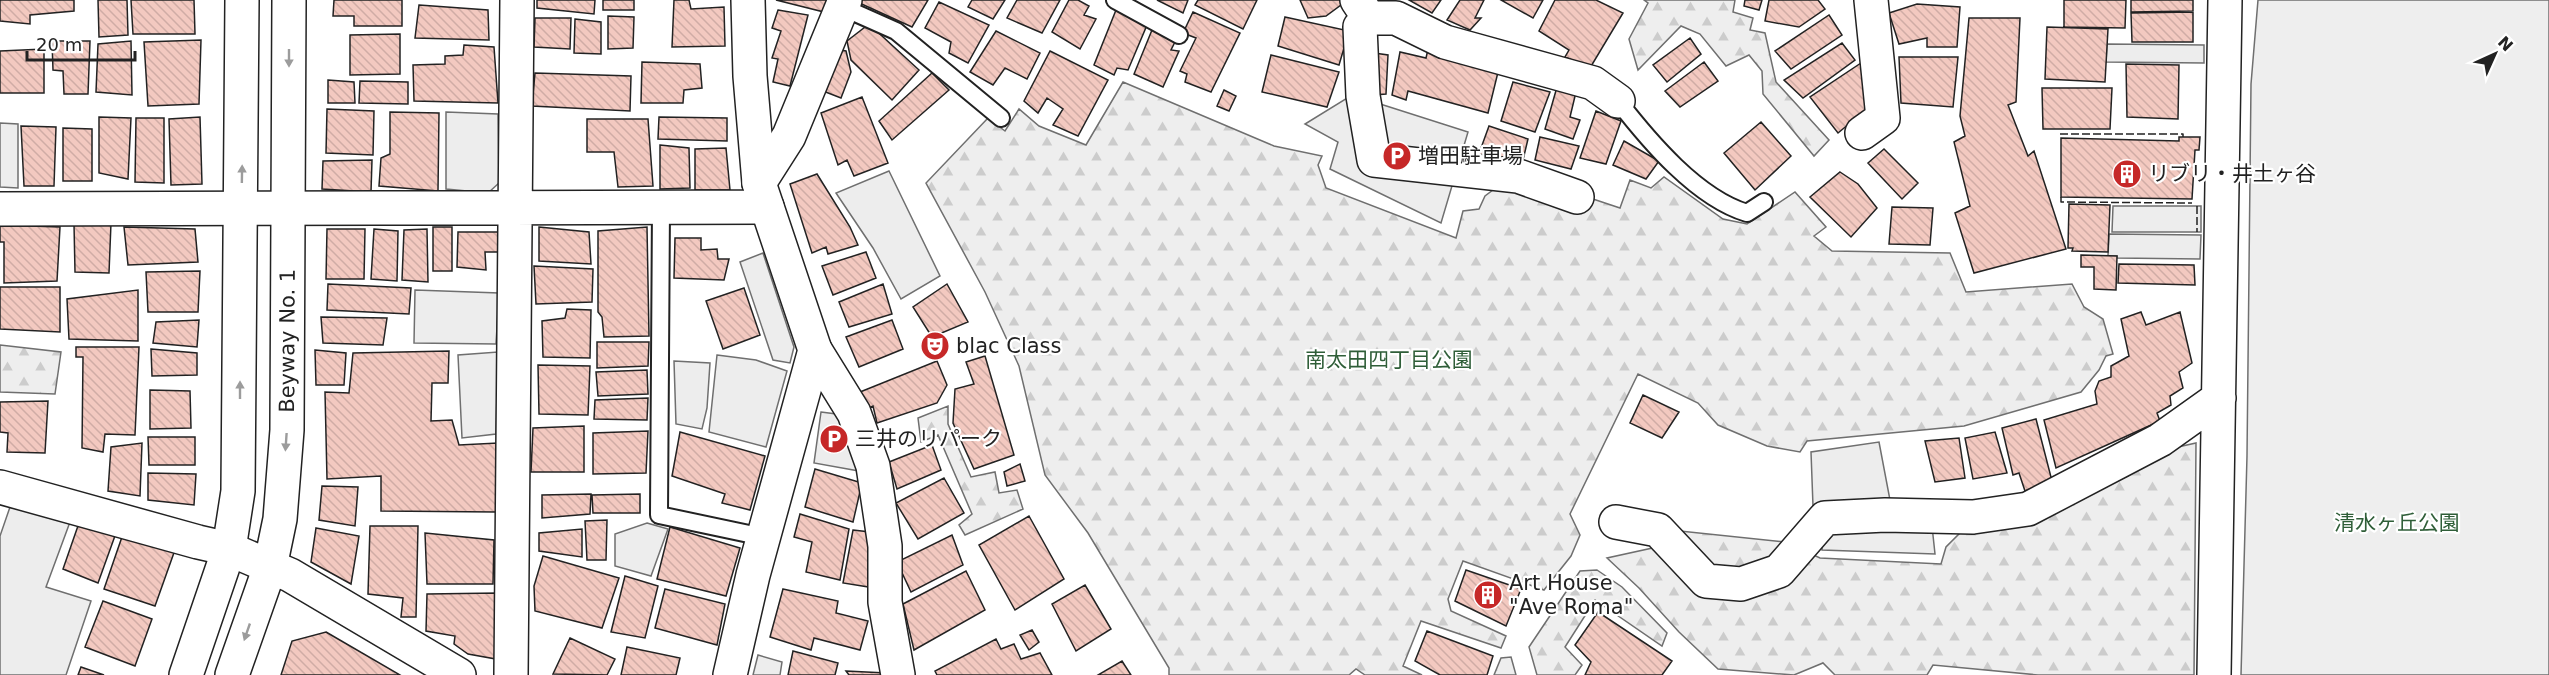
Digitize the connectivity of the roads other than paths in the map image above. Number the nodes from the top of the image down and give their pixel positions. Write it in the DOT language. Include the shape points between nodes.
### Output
graph roads {
  1 [pos="242,0"];
  2 [pos="289,0"];
  3 [pos="517,0"];
  4 [pos="748,0"];
  5 [pos="1115,0"];
  6 [pos="1871,0"];
  7 [pos="2225,0"];
  8 [pos="843,3"];
  9 [pos="1363,9"];
  10 [pos="1179,35"];
  11 [pos="1618,101"];
  12 [pos="1001,118"];
  13 [pos="1862,133"];
  14 [pos="763,195"];
  15 [pos="1577,197"];
  16 [pos="1764,202"];
  17 [pos="661,207"];
  18 [pos="241,208"];
  19 [pos="288,208"];
  20 [pos="516,208"];
  21 [pos="0,209"];
  22 [pos="815,350"];
  23 [pos="2219,398"];
  24 [pos="0,488"];
  25 [pos="1616,522"];
  26 [pos="763,537"];
  27 [pos="229,549"];
  28 [pos="270,567"];
  29 [pos="186,675"];
  30 [pos="232,675"];
  31 [pos="459,675"];
  32 [pos="511,675"];
  33 [pos="730,675"];
  34 [pos="898,675"];
  35 [pos="2214,675"];
  18 -- 1 [label="street, one-way"];
  2 -- 19 [label="street, Beyway No. 1, one-way"];
  3 -- 20 [label="street"];
  4 -- 14 [label="street" via="750,76"];
  5 -- 10 [label="lane"];
  6 -- 13 [label="street" via="1883,118"];
  7 -- 23 [label="street"];
  8 -- 12 [label="lane" via="896,31"];
  8 -- 14 [label="street"];
  9 -- 11 [label="street" via="1395,18 1445,42 1593,82"];
  9 -- 15 [label="street" via="1363,96 1374,160 1518,176"];
  11 -- 16 [label="lane" via="1692,181 1747,213"];
  14 -- 17 [label="street"];
  14 -- 22 [label="street"];
  17 -- 20 [label="street"];
  17 -- 26 [label="lane" via="659,515"];
  18 -- 19 [label="street"];
  18 -- 21 [label="street"];
  27 -- 18 [label="street, one-way" via="236,513 239,455"];
  19 -- 20 [label="street"];
  19 -- 28 [label="street, Beyway No. 1, one-way" via="287,430 280,519"];
  20 -- 32 [label="street"];
  22 -- 26 [label="street"];
  22 -- 34 [label="street" via="854,413 873,466 885,546 885,602"];
  23 -- 25 [label="street" via="2160,440 2028,509 1973,517 1885,515 1825,519 1779,571 1741,584 1706,581 1658,530"];
  23 -- 35 [label="street"];
  24 -- 27 [label="street"];
  26 -- 33 [label="street"];
  27 -- 28 [label="street"];
  27 -- 29 [label="street"];
  28 -- 30 [label="street, Beyway No. 1, one-way"];
  28 -- 31 [label="street"];
}
